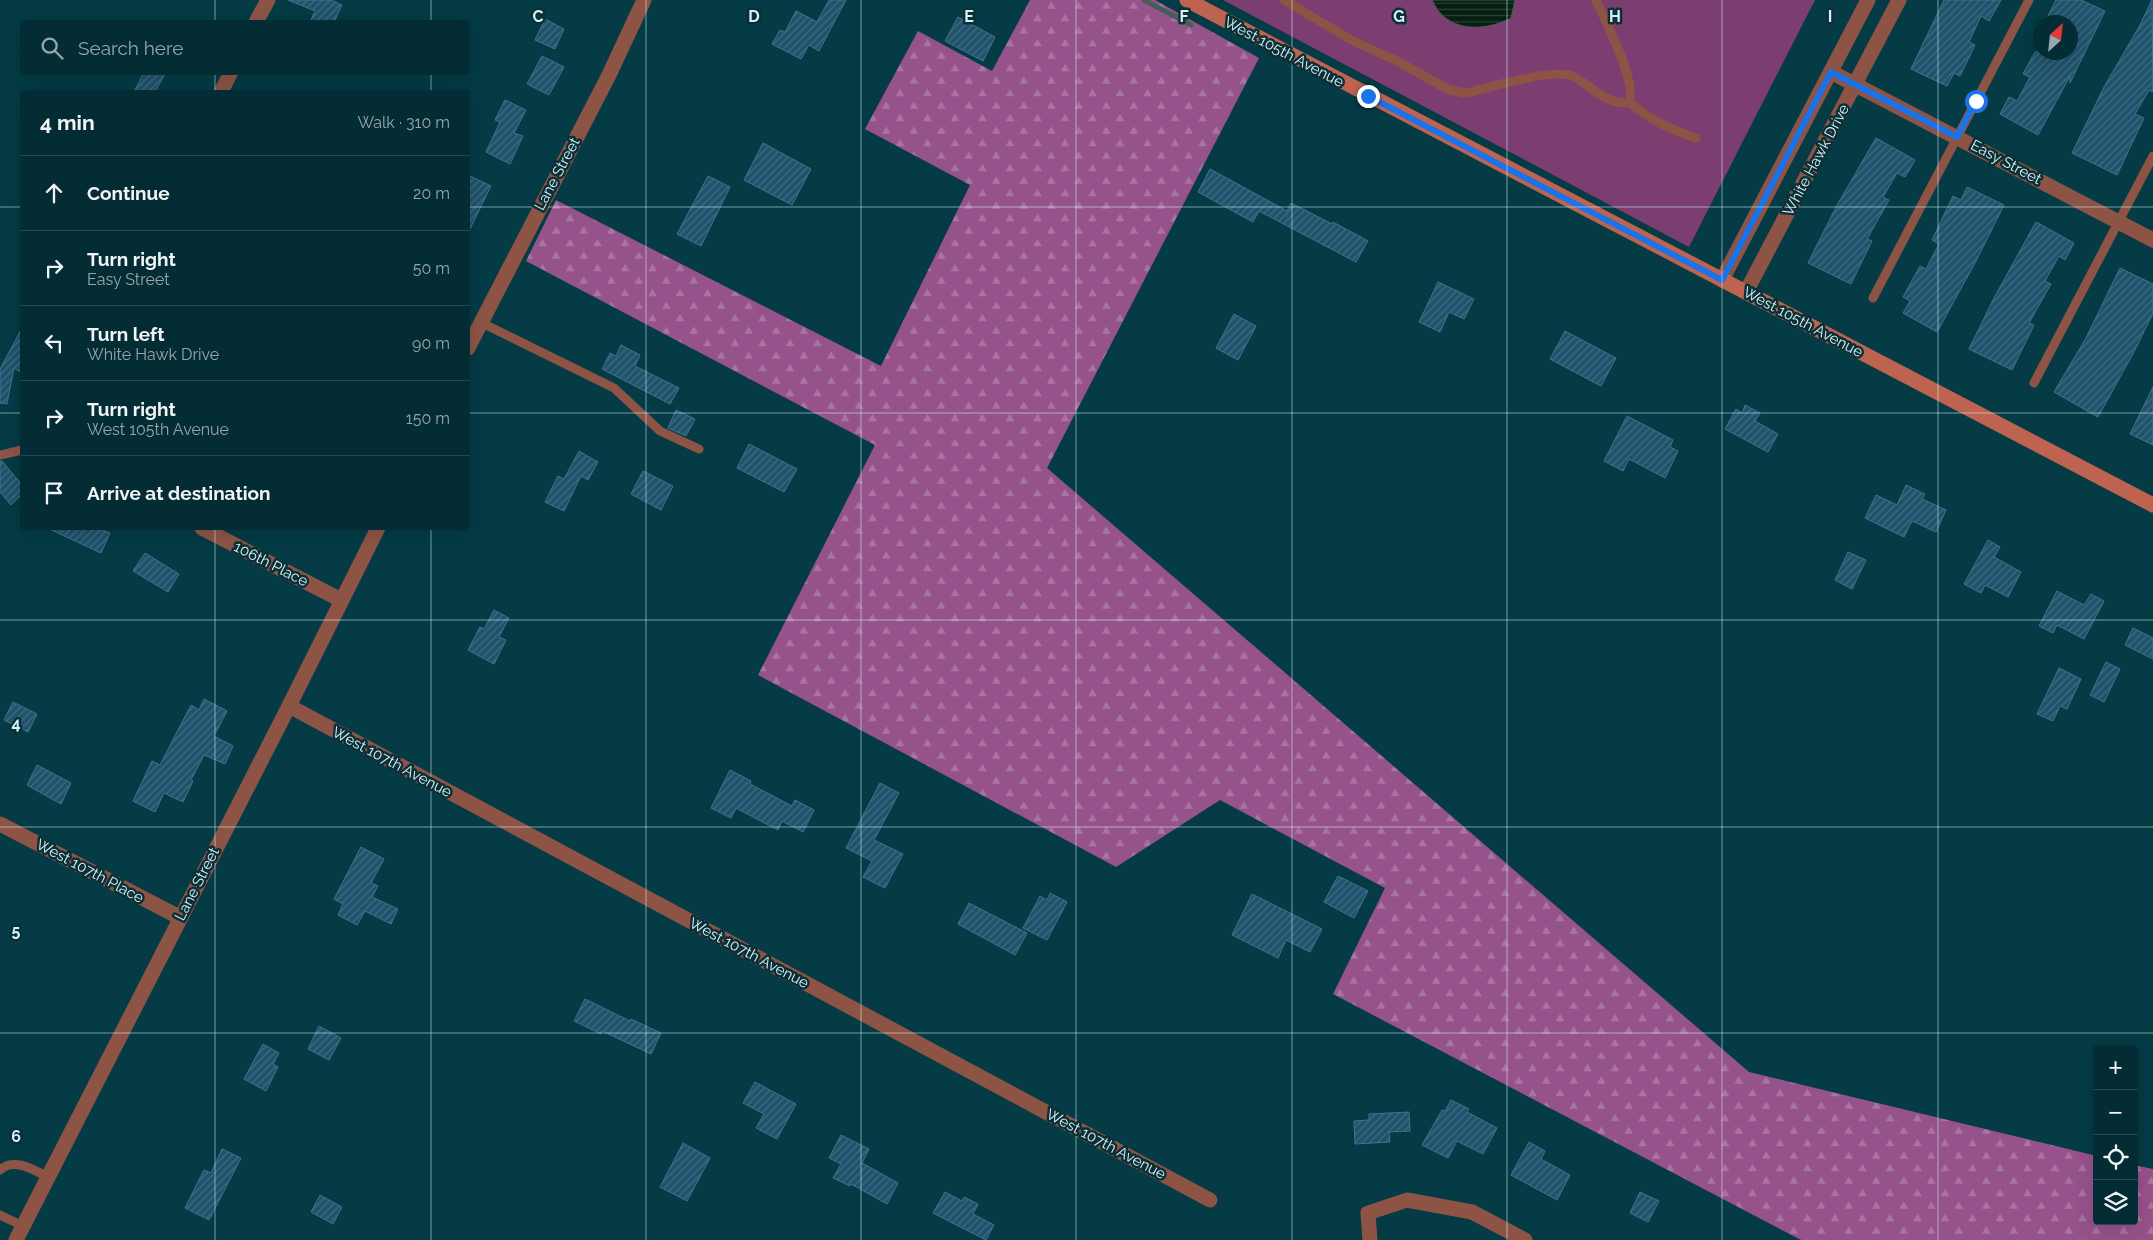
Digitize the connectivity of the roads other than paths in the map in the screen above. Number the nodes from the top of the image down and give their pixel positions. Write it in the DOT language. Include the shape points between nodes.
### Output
graph roads {
  1 [pos="268,0"];
  2 [pos="644,0"];
  3 [pos="1187,0"];
  4 [pos="1284,0"];
  5 [pos="1596,0"];
  6 [pos="1868,0"];
  7 [pos="1899,0"];
  8 [pos="2029,0"];
  9 [pos="257,20"];
  10 [pos="1831,72"];
  11 [pos="229,75"];
  12 [pos="1855,84"];
  13 [pos="221,90"];
  14 [pos="1629,100"];
  15 [pos="1957,137"];
  16 [pos="1696,138"];
  17 [pos="2153,156"];
  18 [pos="2118,222"];
  19 [pos="2153,240"];
  20 [pos="1722,280"];
  21 [pos="1746,292"];
  22 [pos="1873,298"];
  23 [pos="480,322"];
  24 [pos="470,344"];
  25 [pos="2034,383"];
  26 [pos="698,449"];
  27 [pos="20,450"];
  28 [pos="0,455"];
  29 [pos="2153,506"];
  30 [pos="206,530"];
  31 [pos="377,530"];
  32 [pos="341,600"];
  33 [pos="289,706"];
  34 [pos="0,824"];
  35 [pos="180,917"];
  36 [pos="0,1170"];
  37 [pos="48,1177"];
  38 [pos="1210,1200"];
  39 [pos="0,1215"];
  40 [pos="23,1226"];
  41 [pos="16,1240"];
  42 [pos="1370,1240"];
  43 [pos="1525,1240"];
  1 -- 9 [label="street"];
  2 -- 23 [label="street, Lane Street"];
  3 -- 20 [label="street, West 105th Avenue"];
  4 -- 14 [label="lane" via="1353,41 1458,93 1561,74 1577,79 1610,101 1626,103"];
  5 -- 14 [label="lane" via="1626,70 1632,96"];
  6 -- 10 [label="street, White Hawk Drive"];
  7 -- 12 [label="street, White Hawk Drive"];
  8 -- 15 [label="lane"];
  10 -- 12 [label="street, Easy Street"];
  10 -- 20 [label="street, White Hawk Drive"];
  11 -- 13 [label="street"];
  12 -- 15 [label="street, Easy Street"];
  12 -- 21 [label="street, White Hawk Drive"];
  14 -- 16 [label="lane" via="1638,110 1669,128"];
  15 -- 18 [label="street, Easy Street"];
  15 -- 22 [label="lane"];
  17 -- 18 [label="lane"];
  18 -- 19 [label="street, Easy Street"];
  18 -- 25 [label="lane"];
  20 -- 21 [label="street, West 105th Avenue"];
  21 -- 29 [label="street, West 105th Avenue"];
  23 -- 24 [label="street, Lane Street"];
  23 -- 26 [label="lane" via="614,388 660,431"];
  27 -- 28 [label="lane"];
  30 -- 32 [label="street, 106th Place"];
  31 -- 32 [label="street, Lane Street"];
  32 -- 33 [label="street, Lane Street"];
  33 -- 35 [label="street, Lane Street"];
  33 -- 38 [label="street, West 107th Avenue"];
  34 -- 35 [label="street, West 107th Place"];
  35 -- 37 [label="street, Lane Street"];
  36 -- 37 [label="lane" via="12,1164 23,1165"];
  37 -- 40 [label="street, Lane Street"];
  39 -- 40 [label="lane"];
  40 -- 41 [label="street, Lane Street"];
  42 -- 43 [label="street" via="1368,1213 1407,1200 1472,1212"];
}
